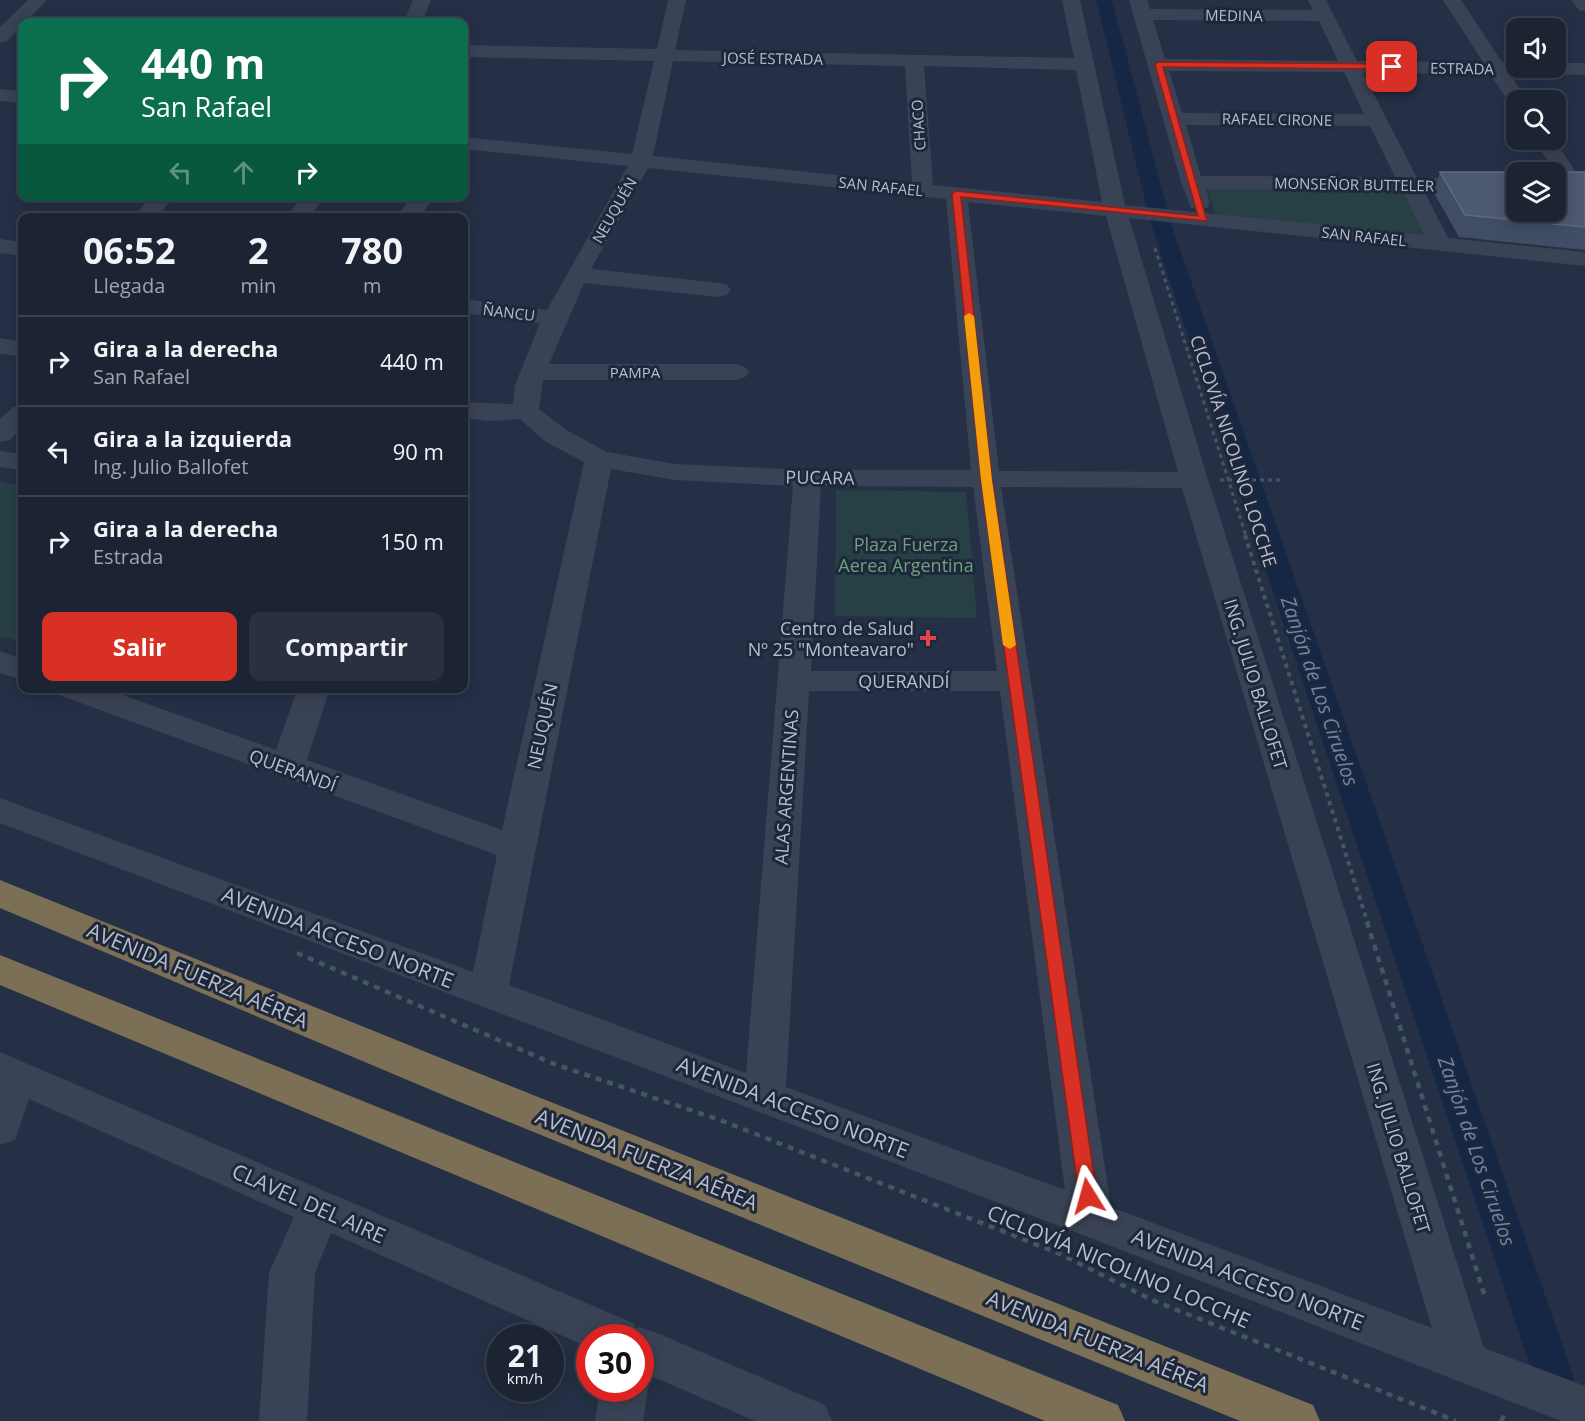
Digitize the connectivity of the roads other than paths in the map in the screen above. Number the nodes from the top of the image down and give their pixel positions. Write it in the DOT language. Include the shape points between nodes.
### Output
graph roads {
  1 [pos="38,0"];
  2 [pos="58,0"];
  3 [pos="422,0"];
  4 [pos="677,0"];
  5 [pos="1071,0"];
  6 [pos="1452,0"];
  7 [pos="1580,0"];
  8 [pos="1585,6"];
  9 [pos="1141,7"];
  10 [pos="1321,8"];
  11 [pos="26,18"];
  12 [pos="39,18"];
  13 [pos="415,18"];
  14 [pos="468,51"];
  15 [pos="666,55"];
  16 [pos="914,61"];
  17 [pos="1083,64"];
  18 [pos="1158,65"];
  19 [pos="1350,66"];
  20 [pos="1495,68"];
  21 [pos="1585,69"];
  22 [pos="1510,90"];
  23 [pos="0,95"];
  24 [pos="18,97"];
  25 [pos="1176,118"];
  26 [pos="1377,120"];
  27 [pos="468,145"];
  28 [pos="1550,150"];
  29 [pos="641,162"];
  30 [pos="1192,182"];
  31 [pos="1410,184"];
  32 [pos="1506,185"];
  33 [pos="1572,186"];
  34 [pos="923,190"];
  35 [pos="956,194"];
  36 [pos="159,201"];
  37 [pos="310,201"];
  38 [pos="1122,210"];
  39 [pos="148,213"];
  40 [pos="301,213"];
  41 [pos="1195,218"];
  42 [pos="1439,243"];
  43 [pos="0,246"];
  44 [pos="18,248"];
  45 [pos="0,258"];
  46 [pos="1585,259"];
  47 [pos="18,260"];
  48 [pos="576,275"];
  49 [pos="719,290"];
  50 [pos="468,307"];
  51 [pos="468,318"];
  52 [pos="553,324"];
  53 [pos="0,346"];
  54 [pos="18,348"];
  55 [pos="533,372"];
  56 [pos="736,372"];
  57 [pos="468,410"];
  58 [pos="526,411"];
  59 [pos="18,417"];
  60 [pos="0,434"];
  61 [pos="0,459"];
  62 [pos="599,459"];
  63 [pos="18,461"];
  64 [pos="808,478"];
  65 [pos="986,480"];
  66 [pos="1194,480"];
  67 [pos="0,661"];
  68 [pos="18,668"];
  69 [pos="794,681"];
  70 [pos="1015,681"];
  71 [pos="84,693"];
  72 [pos="312,693"];
  73 [pos="287,768"];
  74 [pos="0,810"];
  75 [pos="516,848"];
  76 [pos="0,893"];
  77 [pos="0,969"];
  78 [pos="488,993"];
  79 [pos="8,1071"];
  80 [pos="765,1096"];
  81 [pos="0,1128"];
  82 [pos="320,1208"];
  83 [pos="1091,1219"];
  84 [pos="585,1324"];
  85 [pos="654,1354"];
  86 [pos="1465,1361"];
  87 [pos="622,1402"];
  88 [pos="1585,1408"];
  89 [pos="283,1421"];
  90 [pos="619,1421"];
  91 [pos="808,1421"];
  92 [pos="1101,1421"];
  93 [pos="1296,1421"];
  1 -- 11 [label="street"];
  2 -- 12 [label="street"];
  3 -- 13 [label="street"];
  4 -- 15 [label="street, NEUQUÉN"];
  5 -- 17 [label="street, ING. JULIO BALLOFET"];
  6 -- 20 [label="street"];
  7 -- 8 [label="street"];
  9 -- 10 [label="street, MEDINA"];
  9 -- 18 [label="street"];
  10 -- 19 [label="street"];
  14 -- 15 [label="street, JOSÉ ESTRADA"];
  15 -- 16 [label="street, JOSÉ ESTRADA"];
  15 -- 29 [label="street, NEUQUÉN"];
  16 -- 17 [label="street, JOSÉ ESTRADA"];
  16 -- 34 [label="street, CHACO"];
  17 -- 38 [label="street, ING. JULIO BALLOFET"];
  18 -- 19 [label="street, ESTRADA"];
  18 -- 25 [label="street"];
  19 -- 20 [label="street, ESTRADA"];
  19 -- 26 [label="street"];
  20 -- 21 [label="street, ESTRADA"];
  20 -- 22 [label="street"];
  23 -- 24 [label="street"];
  25 -- 26 [label="street, RAFAEL CIRONE"];
  25 -- 30 [label="street"];
  26 -- 31 [label="street"];
  27 -- 29 [label="street, SAN RAFAEL"];
  28 -- 33 [label="street"];
  29 -- 34 [label="street, SAN RAFAEL"];
  29 -- 48 [label="street, NEUQUÉN"];
  30 -- 31 [label="street, MONSEÑOR BUTTELER"];
  30 -- 41 [label="street"];
  31 -- 32 [label="street, MONSEÑOR BUTTELER"];
  31 -- 42 [label="street"];
  34 -- 35 [label="street, SAN RAFAEL"];
  35 -- 38 [label="street, SAN RAFAEL"];
  35 -- 65 [label="street"];
  36 -- 39 [label="street"];
  37 -- 40 [label="street"];
  38 -- 41 [label="street, SAN RAFAEL"];
  38 -- 66 [label="street, ING. JULIO BALLOFET"];
  41 -- 42 [label="street, SAN RAFAEL"];
  42 -- 46 [label="street, SAN RAFAEL"];
  43 -- 44 [label="street"];
  45 -- 47 [label="street"];
  48 -- 49 [label="street"];
  48 -- 52 [label="street, NEUQUÉN"];
  50 -- 52 [label="street, ÑANCU"];
  51 -- 52 [label="street, ÑANCU"];
  52 -- 55 [label="street, NEUQUÉN"];
  53 -- 54 [label="street"];
  55 -- 56 [label="street, PAMPA"];
  55 -- 58 [label="street, NEUQUÉN"];
  57 -- 58 [label="street"];
  58 -- 62 [label="street, PUCARA" via="556,436"];
  59 -- 60 [label="street"];
  61 -- 63 [label="street"];
  62 -- 64 [label="street, PUCARA" via="675,472"];
  62 -- 75 [label="street, NEUQUÉN"];
  64 -- 65 [label="street, PUCARA"];
  64 -- 69 [label="street, ALAS ARGENTINAS"];
  65 -- 66 [label="street, PUCARA"];
  65 -- 70 [label="street"];
  66 -- 86 [label="street, ING. JULIO BALLOFET"];
  67 -- 68 [label="street"];
  69 -- 70 [label="street, QUERANDÍ"];
  69 -- 80 [label="street, ALAS ARGENTINAS"];
  70 -- 83 [label="street"];
  71 -- 73 [label="street, QUERANDÍ"];
  72 -- 73 [label="street"];
  73 -- 75 [label="street, QUERANDÍ"];
  74 -- 78 [label="street, AVENIDA ACCESO NORTE"];
  75 -- 78 [label="street, NEUQUÉN"];
  76 -- 93 [label="highway, AVENIDA FUERZA AÉREA" via="458,1083"];
  77 -- 92 [label="highway"];
  78 -- 80 [label="street, AVENIDA ACCESO NORTE"];
  79 -- 81 [label="street"];
  79 -- 82 [label="street, CLAVEL DEL AIRE"];
  80 -- 83 [label="street, AVENIDA ACCESO NORTE"];
  82 -- 84 [label="street, CLAVEL DEL AIRE"];
  82 -- 89 [label="street" via="292,1273"];
  83 -- 86 [label="street, AVENIDA ACCESO NORTE"];
  85 -- 91 [label="street"];
  86 -- 88 [label="street, AVENIDA ACCESO NORTE"];
  87 -- 90 [label="street"];
}
